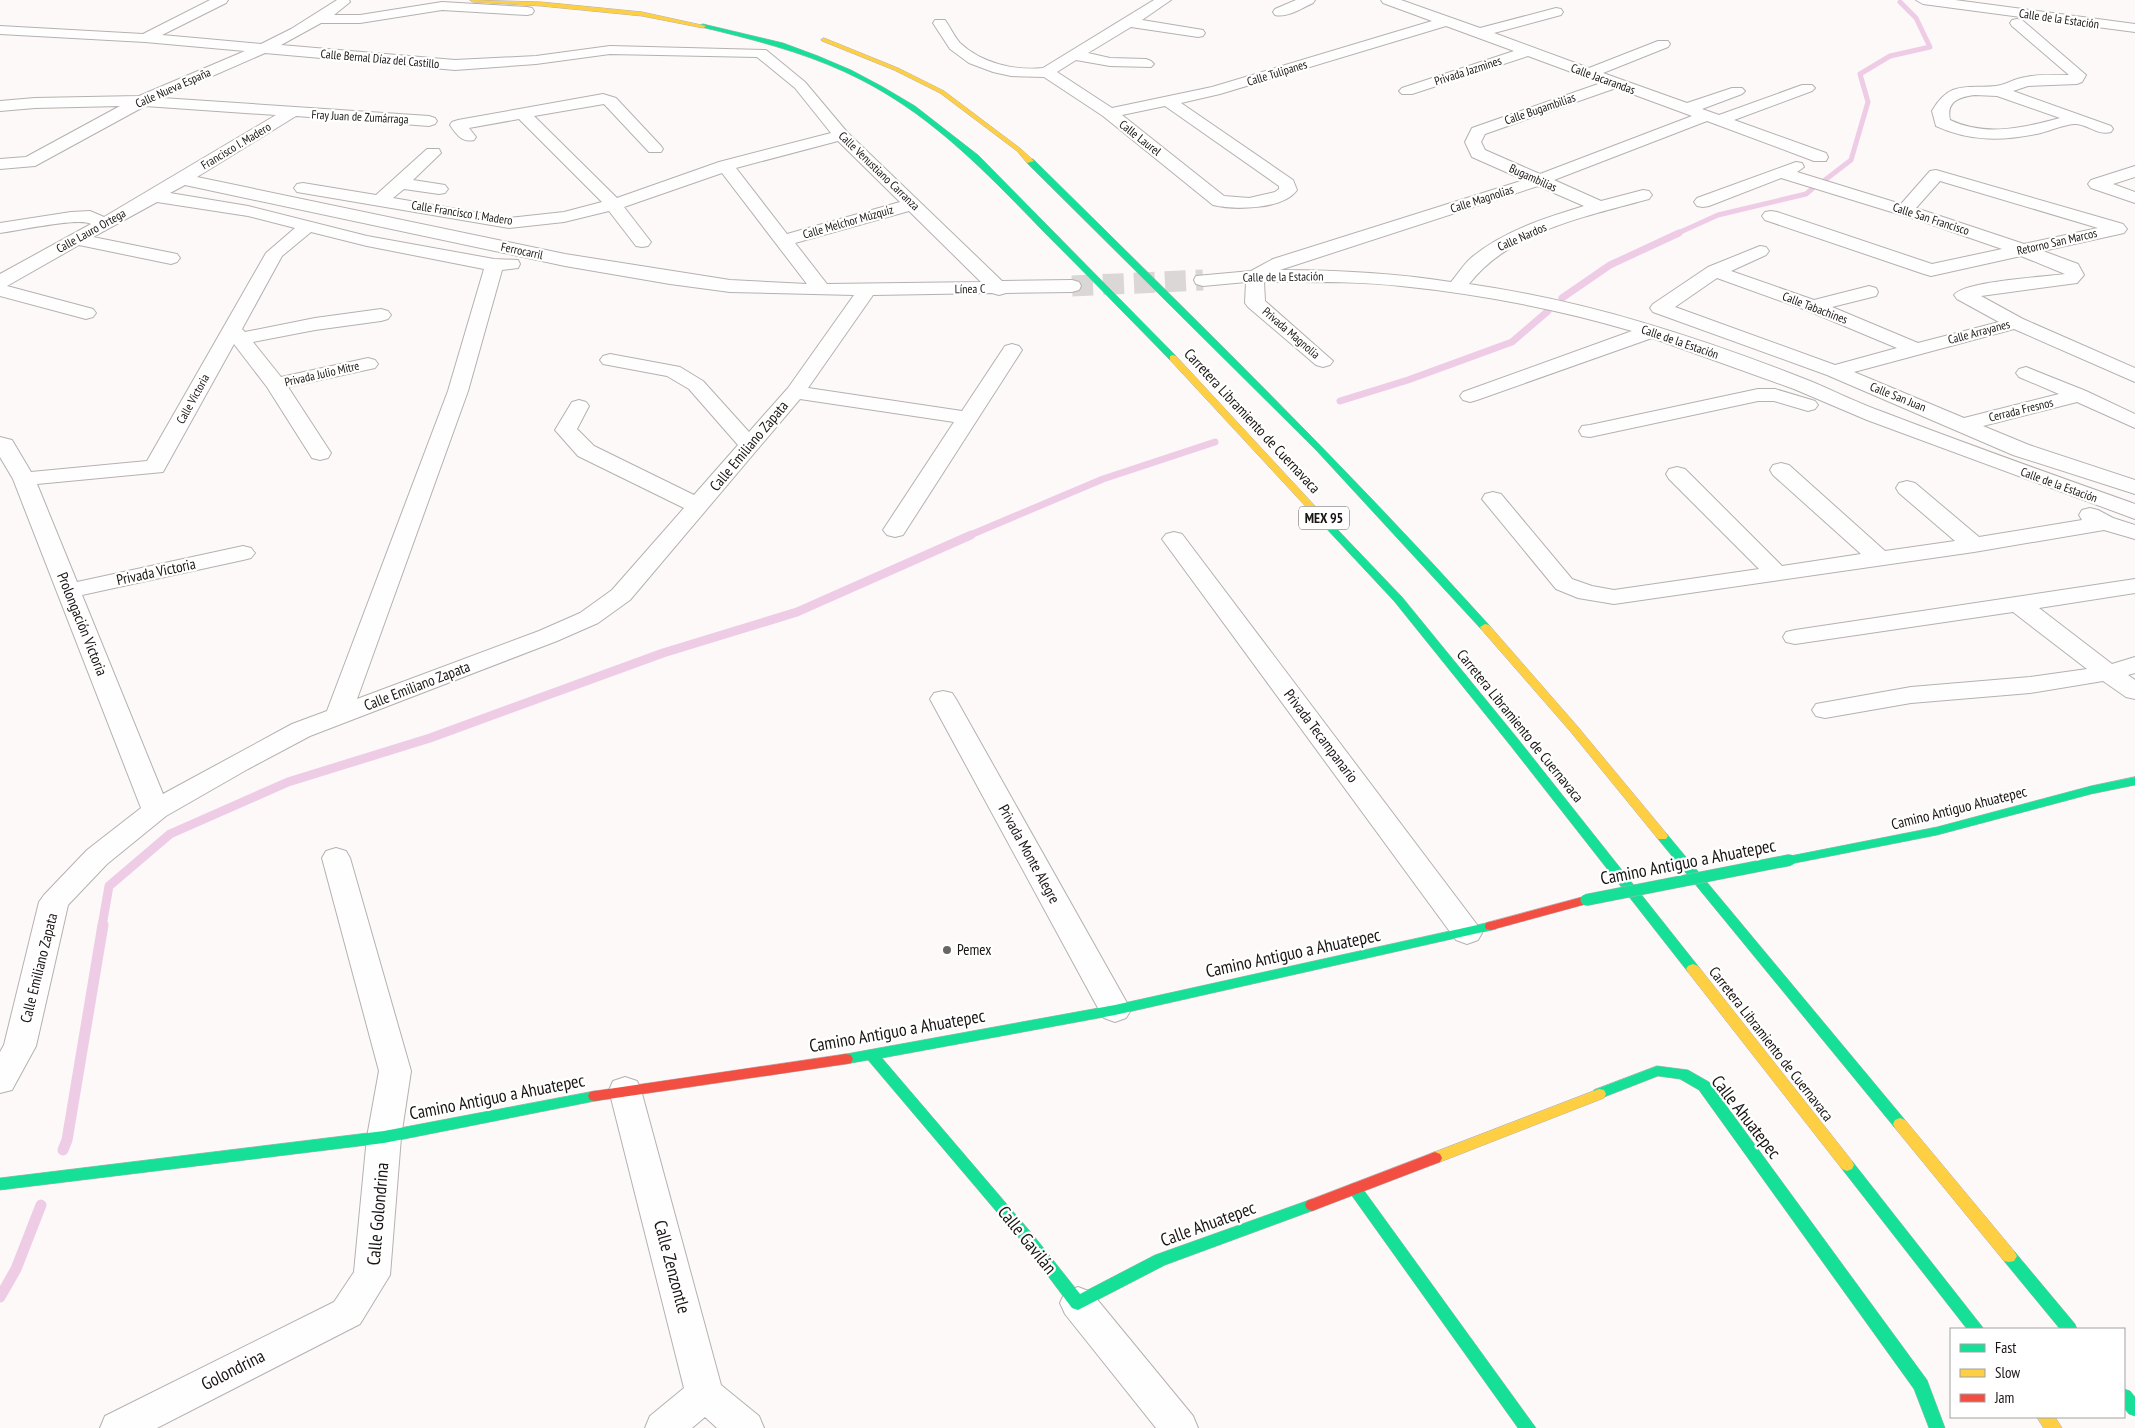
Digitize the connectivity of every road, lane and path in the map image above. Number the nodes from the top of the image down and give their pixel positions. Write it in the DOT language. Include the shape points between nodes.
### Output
graph roads {
  1 [pos="221,0"];
  2 [pos="473,0"];
  3 [pos="1164,0"];
  4 [pos="1308,0"];
  5 [pos="1388,0"];
  6 [pos="1923,0"];
  7 [pos="343,2"];
  8 [pos="2047,10"];
  9 [pos="526,11"];
  10 [pos="1280,12"];
  11 [pos="1556,12"];
  12 [pos="320,19"];
  13 [pos="1128,22"];
  14 [pos="1443,22"];
  15 [pos="940,23"];
  16 [pos="2117,26"];
  17 [pos="2135,28"];
  18 [pos="0,30"];
  19 [pos="1198,33"];
  20 [pos="1478,33"];
  21 [pos="2135,35"];
  22 [pos="145,38"];
  23 [pos="816,38"];
  24 [pos="1663,44"];
  25 [pos="263,49"];
  26 [pos="1529,51"];
  27 [pos="761,53"];
  28 [pos="1072,55"];
  29 [pos="2065,63"];
  30 [pos="1146,64"];
  31 [pos="2046,64"];
  32 [pos="1047,72"];
  33 [pos="1589,73"];
  34 [pos="1614,83"];
  35 [pos="1807,88"];
  36 [pos="1407,91"];
  37 [pos="1737,91"];
  38 [pos="1999,91"];
  39 [pos="143,101"];
  40 [pos="1169,102"];
  41 [pos="0,106"];
  42 [pos="1687,109"];
  43 [pos="522,112"];
  44 [pos="290,113"];
  45 [pos="1109,113"];
  46 [pos="1713,118"];
  47 [pos="2076,119"];
  48 [pos="429,121"];
  49 [pos="2105,129"];
  50 [pos="841,135"];
  51 [pos="468,137"];
  52 [pos="1473,142"];
  53 [pos="655,149"];
  54 [pos="433,153"];
  55 [pos="0,164"];
  56 [pos="725,166"];
  57 [pos="2135,172"];
  58 [pos="1781,173"];
  59 [pos="188,176"];
  60 [pos="1537,181"];
  61 [pos="401,182"];
  62 [pos="439,189"];
  63 [pos="1643,195"];
  64 [pos="154,196"];
  65 [pos="2135,198"];
  66 [pos="381,200"];
  67 [pos="1703,202"];
  68 [pos="613,204"];
  69 [pos="913,204"];
  70 [pos="1600,207"];
  71 [pos="1905,210"];
  72 [pos="1771,216"];
  73 [pos="104,224"];
  74 [pos="307,227"];
  75 [pos="0,228"];
  76 [pos="75,239"];
  77 [pos="782,241"];
  78 [pos="642,242"];
  79 [pos="2023,250"];
  80 [pos="1760,251"];
  81 [pos="171,258"];
  82 [pos="564,260"];
  83 [pos="494,265"];
  84 [pos="1715,271"];
  85 [pos="2075,275"];
  86 [pos="1255,276"];
  87 [pos="1203,280"];
  88 [pos="0,282"];
  89 [pos="1072,286"];
  90 [pos="1456,287"];
  91 [pos="1000,289"];
  92 [pos="0,290"];
  93 [pos="822,290"];
  94 [pos="867,290"];
  95 [pos="1869,292"];
  96 [pos="1813,306"];
  97 [pos="86,313"];
  98 [pos="381,315"];
  99 [pos="2016,323"];
  100 [pos="1652,331"];
  101 [pos="236,334"];
  102 [pos="1914,348"];
  103 [pos="1012,350"];
  104 [pos="610,360"];
  105 [pos="1323,361"];
  106 [pos="368,364"];
  107 [pos="1834,371"];
  108 [pos="2026,373"];
  109 [pos="2135,376"];
  110 [pos="276,384"];
  111 [pos="794,392"];
  112 [pos="2079,395"];
  113 [pos="1470,396"];
  114 [pos="579,406"];
  115 [pos="1874,416"];
  116 [pos="967,418"];
  117 [pos="2135,422"];
  118 [pos="1964,424"];
  119 [pos="1590,431"];
  120 [pos="0,443"];
  121 [pos="749,445"];
  122 [pos="320,453"];
  123 [pos="1781,470"];
  124 [pos="1677,474"];
  125 [pos="2030,474"];
  126 [pos="24,479"];
  127 [pos="2135,487"];
  128 [pos="1907,488"];
  129 [pos="1493,499"];
  130 [pos="698,506"];
  131 [pos="2135,512"];
  132 [pos="2105,523"];
  133 [pos="896,530"];
  134 [pos="2135,532"];
  135 [pos="1174,538"];
  136 [pos="1974,545"];
  137 [pos="243,553"];
  138 [pos="1879,558"];
  139 [pos="1776,573"];
  140 [pos="2135,586"];
  141 [pos="69,591"];
  142 [pos="2017,603"];
  143 [pos="1795,637"];
  144 [pos="2135,666"];
  145 [pos="2109,674"];
  146 [pos="2135,691"];
  147 [pos="943,699"];
  148 [pos="1825,710"];
  149 [pos="338,716"];
  150 [pos="2135,781"];
  151 [pos="156,810"];
  152 [pos="336,858"];
  153 [pos="1790,860"];
  154 [pos="1467,933"];
  155 [pos="1115,1010"];
  156 [pos="872,1055"];
  157 [pos="0,1081"];
  158 [pos="625,1090"];
  159 [pos="384,1137"];
  160 [pos="0,1184"];
  161 [pos="1355,1189"];
  162 [pos="1078,1303"];
  163 [pos="347,1313"];
  164 [pos="1975,1328"];
  165 [pos="2068,1328"];
  166 [pos="705,1394"];
  167 [pos="2125,1397"];
  168 [pos="2135,1410"];
  169 [pos="119,1428"];
  170 [pos="664,1428"];
  171 [pos="745,1428"];
  172 [pos="1178,1428"];
  173 [pos="1528,1428"];
  174 [pos="1937,1428"];
  1 -- 22 [label="street"];
  2 -- 164 [label="main road, Carretera Libramiento de Cuernavaca / MEX 95" via="642,14 736,32 802,50 866,78 903,100 975,157 1168,353 1398,599"];
  3 -- 13 [label="street"];
  4 -- 10 [label="street"];
  5 -- 14 [label="street, Calle Jacarandas"];
  6 -- 16 [label="street, Calle de la Estación"];
  7 -- 12 [label="street, Calle Nueva España"];
  8 -- 16 [label="street"];
  9 -- 12 [label="street" via="442,6 360,18"];
  11 -- 20 [label="street"];
  12 -- 25 [label="street, Calle Nueva España"];
  13 -- 19 [label="street"];
  13 -- 28 [label="street"];
  14 -- 20 [label="street, Calle Jacarandas"];
  14 -- 40 [label="street, Calle Tulipanes" via="1231,87"];
  15 -- 32 [label="street" via="962,52 987,64 1018,74"];
  16 -- 17 [label="street, Calle de la Estación"];
  16 -- 21 [label="street"];
  18 -- 22 [label="street, Calle Bernal Díaz del Castillo"];
  20 -- 26 [label="street, Calle Jacarandas"];
  21 -- 29 [label="street" via="2017,23"];
  22 -- 25 [label="street, Calle Bernal Díaz del Castillo"];
  23 -- 165 [label="main road, Carretera Libramiento de Cuernavaca / MEX 95" via="871,58 942,92 1019,150 1364,497 1452,590 1574,729"];
  24 -- 33 [label="street"];
  25 -- 27 [label="street, Calle Bernal Díaz del Castillo" via="455,65 536,60 610,50"];
  25 -- 39 [label="street, Calle Nueva España"];
  26 -- 33 [label="street, Calle Jacarandas"];
  26 -- 36 [label="street, Privada Jazmines"];
  27 -- 50 [label="street, Calle Venustiano Carranza" via="800,84"];
  28 -- 30 [label="street"];
  28 -- 32 [label="street"];
  29 -- 31 [label="street"];
  29 -- 38 [label="street" via="2078,75 2077,79 2026,81"];
  32 -- 45 [label="street, Calle Laurel"];
  33 -- 34 [label="street, Calle Jacarandas"];
  34 -- 42 [label="street, Calle Jacarandas"];
  34 -- 52 [label="street, Calle Bugambilias" via="1478,131"];
  35 -- 46 [label="street, Calle Magnolias"];
  37 -- 42 [label="street"];
  38 -- 47 [label="street"];
  38 -- 47 [label="street" via="1962,92 1947,99 1940,111 1942,123 1954,130 1976,135 2021,132"];
  39 -- 41 [label="street, Fray Juan de Zumárraga"];
  39 -- 44 [label="street, Fray Juan de Zumárraga"];
  39 -- 55 [label="street, Calle Nueva España" via="29,162"];
  40 -- 45 [label="street, Calle Tulipanes"];
  40 -- 45 [label="street, Calle Laurel" via="1287,184 1288,190 1282,196 1248,203 1219,201"];
  42 -- 46 [label="street, Calle Jacarandas"];
  43 -- 51 [label="street" via="458,124"];
  43 -- 53 [label="street" via="595,100 610,101"];
  43 -- 68 [label="street"];
  44 -- 48 [label="street, Fray Juan de Zumárraga"];
  44 -- 59 [label="street, Francisco I. Madero"];
  46 -- 58 [label="street, Calle Jacarandas" via="1820,157"];
  46 -- 60 [label="street, Calle Magnolias"];
  47 -- 49 [label="street"];
  50 -- 56 [label="street, Calle Francisco I. Madero"];
  50 -- 69 [label="street, Calle Venustiano Carranza"];
  52 -- 60 [label="street, Bugambilias" via="1478,154"];
  54 -- 61 [label="street"];
  56 -- 68 [label="street, Calle Francisco I. Madero"];
  56 -- 77 [label="street"];
  57 -- 65 [label="street" via="2097,184"];
  58 -- 67 [label="street"];
  58 -- 71 [label="street, Calle San Francisco"];
  59 -- 64 [label="street, Calle Lauro Ortega"];
  59 -- 66 [label="street, Calle Francisco I. Madero"];
  59 -- 82 [label="street, Ferrocarril"];
  60 -- 70 [label="street, Bugambilias"];
  60 -- 86 [label="street, Calle Magnolias" via="1280,263"];
  61 -- 62 [label="street"];
  61 -- 66 [label="street"];
  63 -- 70 [label="street, Calle Nardos"];
  64 -- 73 [label="street, Calle Lauro Ortega"];
  64 -- 74 [label="street" via="248,210"];
  66 -- 68 [label="street, Calle Francisco I. Madero" via="509,223 556,218"];
  68 -- 78 [label="street"];
  69 -- 77 [label="street, Calle Melchor Múzquiz"];
  69 -- 91 [label="street, Calle Venustiano Carranza"];
  70 -- 90 [label="street, Calle Nardos" via="1524,234 1496,248 1478,262"];
  71 -- 79 [label="street, Calle San Francisco"];
  71 -- 79 [label="street, Retorno San Marcos" via="1936,175 2118,228"];
  72 -- 79 [label="street, Retorno San Marcos" via="1931,270"];
  73 -- 75 [label="street" via="90,216 80,216"];
  73 -- 76 [label="street, Calle Lauro Ortega"];
  74 -- 83 [label="street" via="367,242"];
  74 -- 101 [label="street, Calle Victoria" via="275,253"];
  76 -- 81 [label="street"];
  76 -- 88 [label="street, Calle Lauro Ortega"];
  77 -- 93 [label="street"];
  79 -- 85 [label="street, Calle San Francisco" via="2071,268"];
  80 -- 84 [label="street"];
  82 -- 83 [label="street"];
  82 -- 93 [label="street, Ferrocarril" via="713,284"];
  83 -- 149 [label="street" via="458,391"];
  84 -- 96 [label="street, Calle Tabachines"];
  84 -- 107 [label="street, Calle San Juan" via="1660,308"];
  85 -- 99 [label="street, Calle Arrayanes" via="2070,279 1985,289 1964,295"];
  86 -- 87 [label="street, Calle de la Estación"];
  86 -- 90 [label="street, Calle de la Estación" via="1332,276"];
  86 -- 105 [label="street, Privada Magnolia" via="1255,303"];
  89 -- 91 [label="street, Línea C"];
  90 -- 100 [label="street, Calle de la Estación" via="1581,310"];
  91 -- 94 [label="street, Línea C"];
  92 -- 97 [label="street"];
  93 -- 94 [label="street, Ferrocarril"];
  94 -- 111 [label="street, Calle Emiliano Zapata"];
  95 -- 96 [label="street"];
  96 -- 102 [label="street, Calle Tabachines"];
  98 -- 101 [label="street"];
  99 -- 102 [label="street, Calle Arrayanes"];
  99 -- 109 [label="street"];
  100 -- 113 [label="street"];
  100 -- 115 [label="street, Calle de la Estación" via="1801,385"];
  101 -- 110 [label="street, Privada Julio Mitre"];
  101 -- 126 [label="street, Calle Victoria" via="155,467"];
  102 -- 107 [label="street, Calle Arrayanes"];
  103 -- 116 [label="street"];
  104 -- 121 [label="street" via="673,371 696,385"];
  106 -- 110 [label="street, Privada Julio Mitre"];
  107 -- 118 [label="street, Calle San Juan"];
  108 -- 112 [label="street, Cerrada Fresnos"];
  110 -- 122 [label="street, Privada Julio Mitre"];
  111 -- 116 [label="street"];
  111 -- 121 [label="street, Calle Emiliano Zapata"];
  112 -- 117 [label="street, Cerrada Fresnos"];
  112 -- 118 [label="street, Cerrada Fresnos"];
  114 -- 130 [label="street" via="566,430 586,450"];
  115 -- 119 [label="street" via="1852,417 1824,412 1795,400 1758,395"];
  115 -- 125 [label="street, Calle de la Estación"];
  116 -- 133 [label="street"];
  118 -- 127 [label="street, Calle San Juan" via="2021,450"];
  120 -- 126 [label="street, Prolongación Victoria"];
  121 -- 130 [label="street, Calle Emiliano Zapata"];
  123 -- 138 [label="street"];
  124 -- 139 [label="street"];
  125 -- 131 [label="street, Calle de la Estación"];
  125 -- 132 [label="street" via="2046,489"];
  126 -- 141 [label="street, Prolongación Victoria"];
  128 -- 136 [label="street"];
  129 -- 139 [label="street" via="1564,584 1587,593 1614,597"];
  130 -- 149 [label="street, Calle Emiliano Zapata" via="621,595 590,618"];
  132 -- 134 [label="street"];
  132 -- 136 [label="street"];
  135 -- 154 [label="street, Privada Tecampanario"];
  136 -- 138 [label="street"];
  137 -- 141 [label="street, Privada Victoria"];
  138 -- 139 [label="street"];
  140 -- 142 [label="street"];
  141 -- 151 [label="street, Prolongación Victoria"];
  142 -- 143 [label="street"];
  142 -- 145 [label="street"];
  144 -- 145 [label="street"];
  145 -- 146 [label="street"];
  145 -- 148 [label="street" via="2074,681 1921,694"];
  147 -- 155 [label="street, Privada Monte Alegre"];
  149 -- 151 [label="street, Calle Emiliano Zapata" via="293,734"];
  150 -- 153 [label="main road, Camino Antiguo Ahuatepec" via="1937,831"];
  151 -- 157 [label="street, Calle Emiliano Zapata" via="97,857 54,902 20,1046"];
  152 -- 159 [label="street, Calle Golondrina" via="395,1071"];
  153 -- 154 [label="main road, Camino Antiguo a Ahuatepec, bridge" via="1586,900"];
  154 -- 155 [label="main road, Camino Antiguo a Ahuatepec"];
  155 -- 156 [label="main road, Camino Antiguo a Ahuatepec"];
  156 -- 158 [label="main road, Camino Antiguo a Ahuatepec"];
  156 -- 162 [label="main road, Calle Gavilán" via="1029,1240"];
  158 -- 159 [label="main road, Camino Antiguo a Ahuatepec"];
  158 -- 166 [label="street, Calle Zenzontle"];
  159 -- 160 [label="main road, Camino Antiguo a Ahuatepec"];
  159 -- 163 [label="street, Calle Golondrina" via="372,1275"];
  161 -- 162 [label="main road, Calle Ahuatepec" via="1160,1260"];
  161 -- 173 [label="main road"];
  161 -- 174 [label="main road, Calle Ahuatepec" via="1657,1072 1683,1074 1704,1086 1921,1385"];
  162 -- 172 [label="street, Calle Gavilán"];
  163 -- 169 [label="street, Golondrina"];
  166 -- 170 [label="street"];
  166 -- 171 [label="street"];
  167 -- 168 [label="main road"];
}
